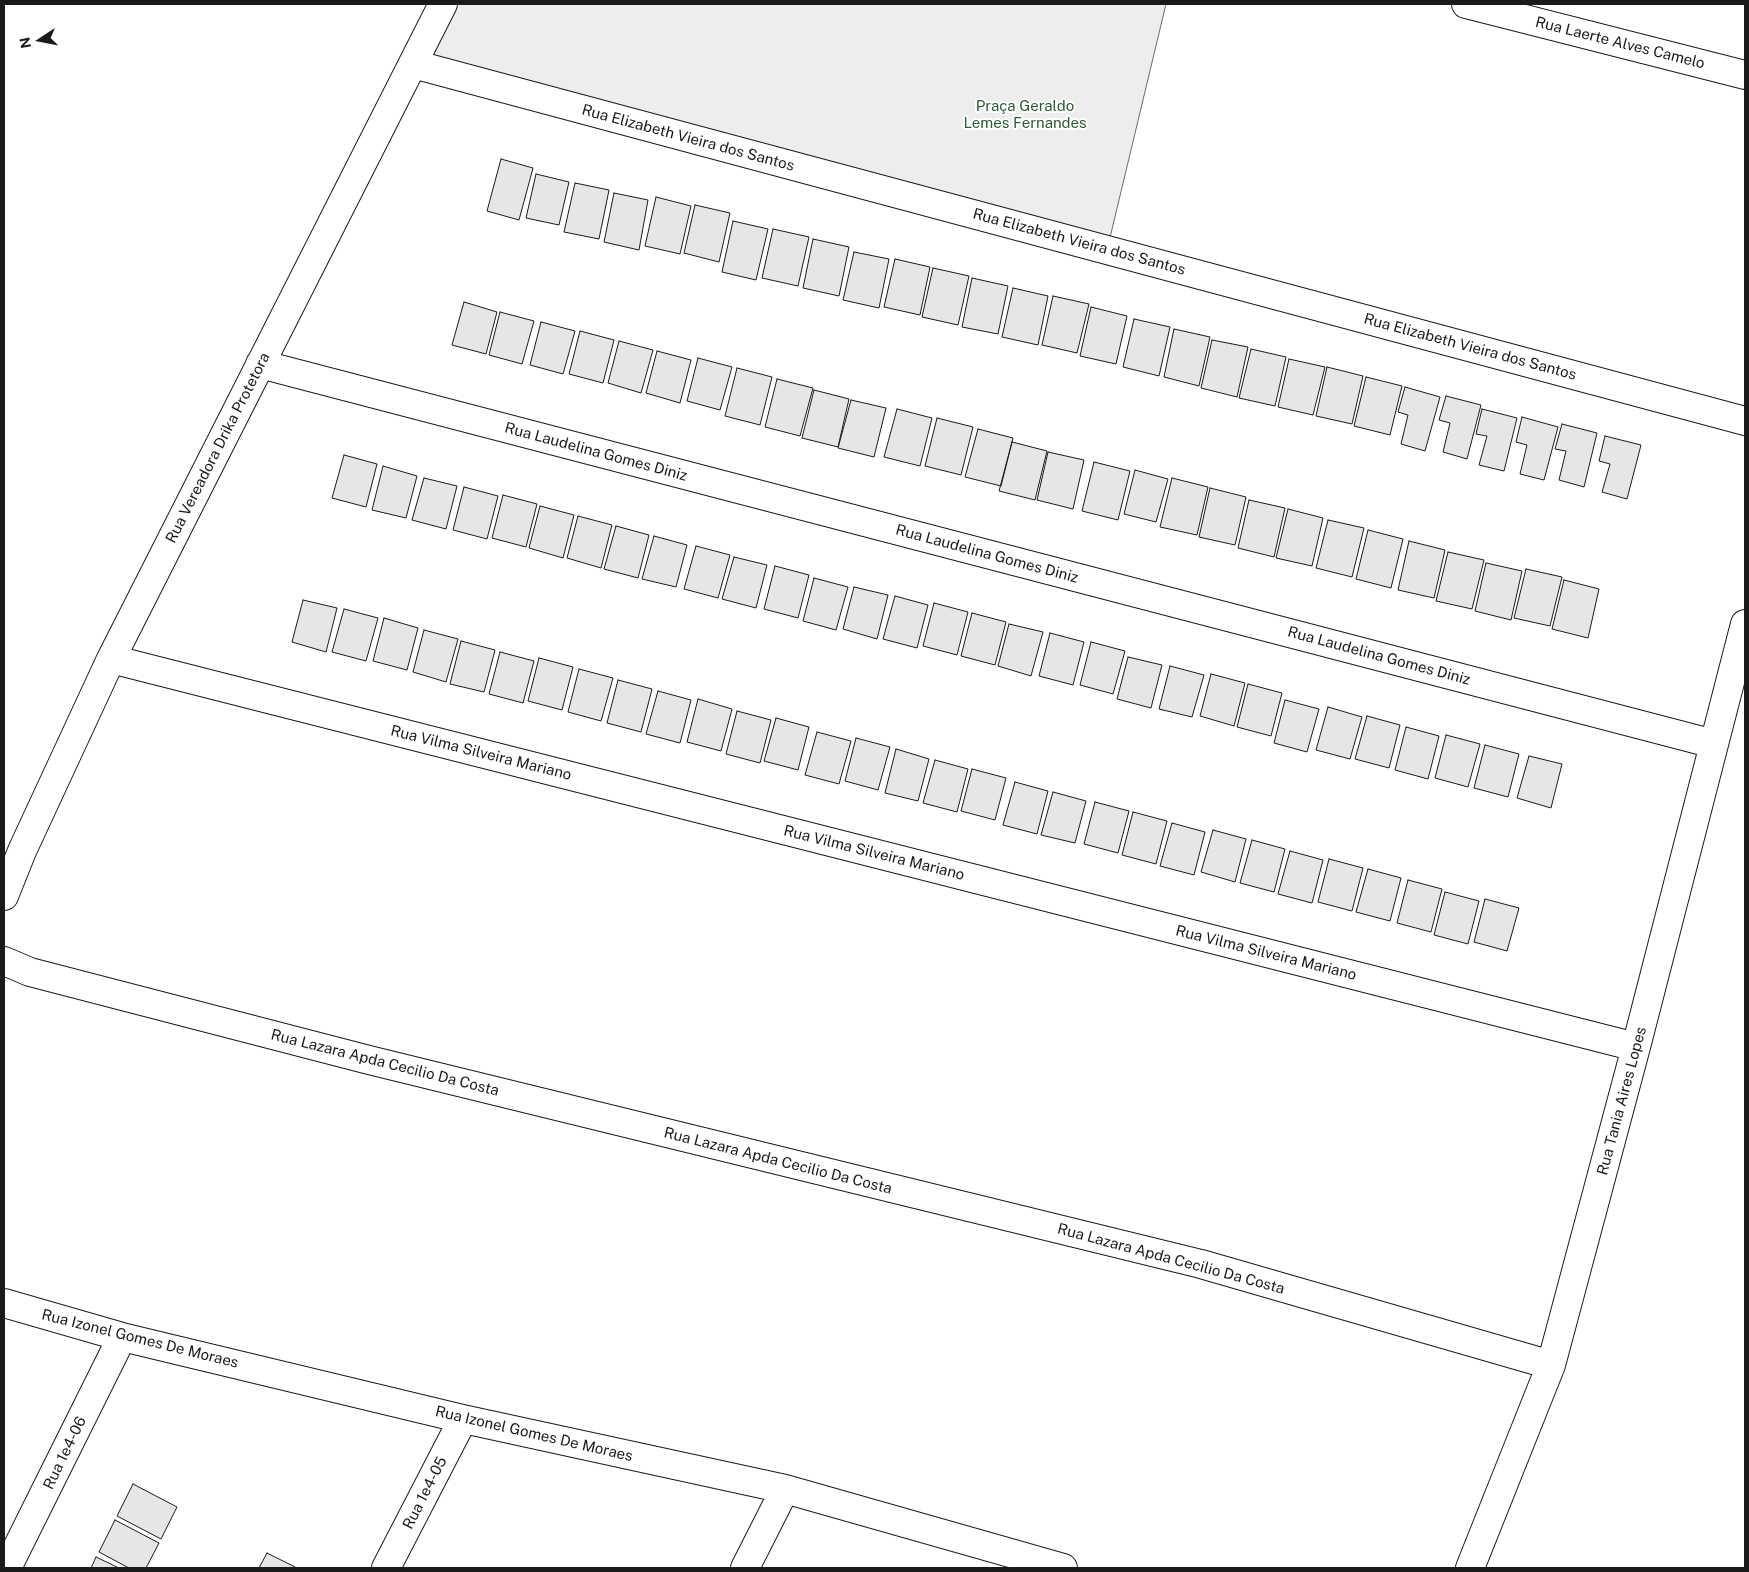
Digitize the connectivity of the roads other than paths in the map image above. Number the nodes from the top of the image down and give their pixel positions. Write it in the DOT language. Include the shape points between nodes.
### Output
graph roads {
  1 [pos="443,4"];
  2 [pos="1466,4"];
  3 [pos="413,64"];
  4 [pos="1745,75"];
  5 [pos="260,364"];
  6 [pos="1745,421"];
  7 [pos="1745,624"];
  8 [pos="111,659"];
  9 [pos="1714,744"];
  10 [pos="4,896"];
  11 [pos="4,961"];
  12 [pos="1636,1047"];
  13 [pos="4,1303"];
  14 [pos="122,1337"];
  15 [pos="1551,1365"];
  16 [pos="463,1419"];
  17 [pos="786,1489"];
  18 [pos="7,1568"];
  19 [pos="386,1568"];
  20 [pos="745,1568"];
  21 [pos="1063,1568"];
  22 [pos="1470,1568"];
  1 -- 3 [label="street, Rua Vereadora Drika Protetora"];
  2 -- 4 [label="street, Rua Laerte Alves Camelo"];
  3 -- 5 [label="street, Rua Vereadora Drika Protetora"];
  3 -- 6 [label="street, Rua Elizabeth Vieira dos Santos"];
  5 -- 8 [label="street, Rua Vereadora Drika Protetora"];
  5 -- 9 [label="street, Rua Laudelina Gomes Diniz"];
  7 -- 9 [label="street, Rua Tania Aires Lopes"];
  8 -- 10 [label="street, Rua Vereadora Drika Protetora"];
  8 -- 12 [label="street, Rua Vilma Silveira Mariano"];
  9 -- 12 [label="street, Rua Tania Aires Lopes"];
  11 -- 15 [label="street, Rua Lazara Apda Cecilio Da Costa" via="30,972 369,1060 1201,1264"];
  12 -- 15 [label="street, Rua Tania Aires Lopes"];
  13 -- 14 [label="street, Rua Izonel Gomes De Moraes"];
  14 -- 16 [label="street, Rua Izonel Gomes De Moraes"];
  14 -- 18 [label="street, Rua 1e4-06"];
  15 -- 22 [label="street, Rua Tania Aires Lopes"];
  16 -- 17 [label="street, Rua Izonel Gomes De Moraes"];
  16 -- 19 [label="street, Rua 1e4-05"];
  17 -- 20 [label="street"];
  17 -- 21 [label="street, Rua Izonel Gomes De Moraes"];
}
